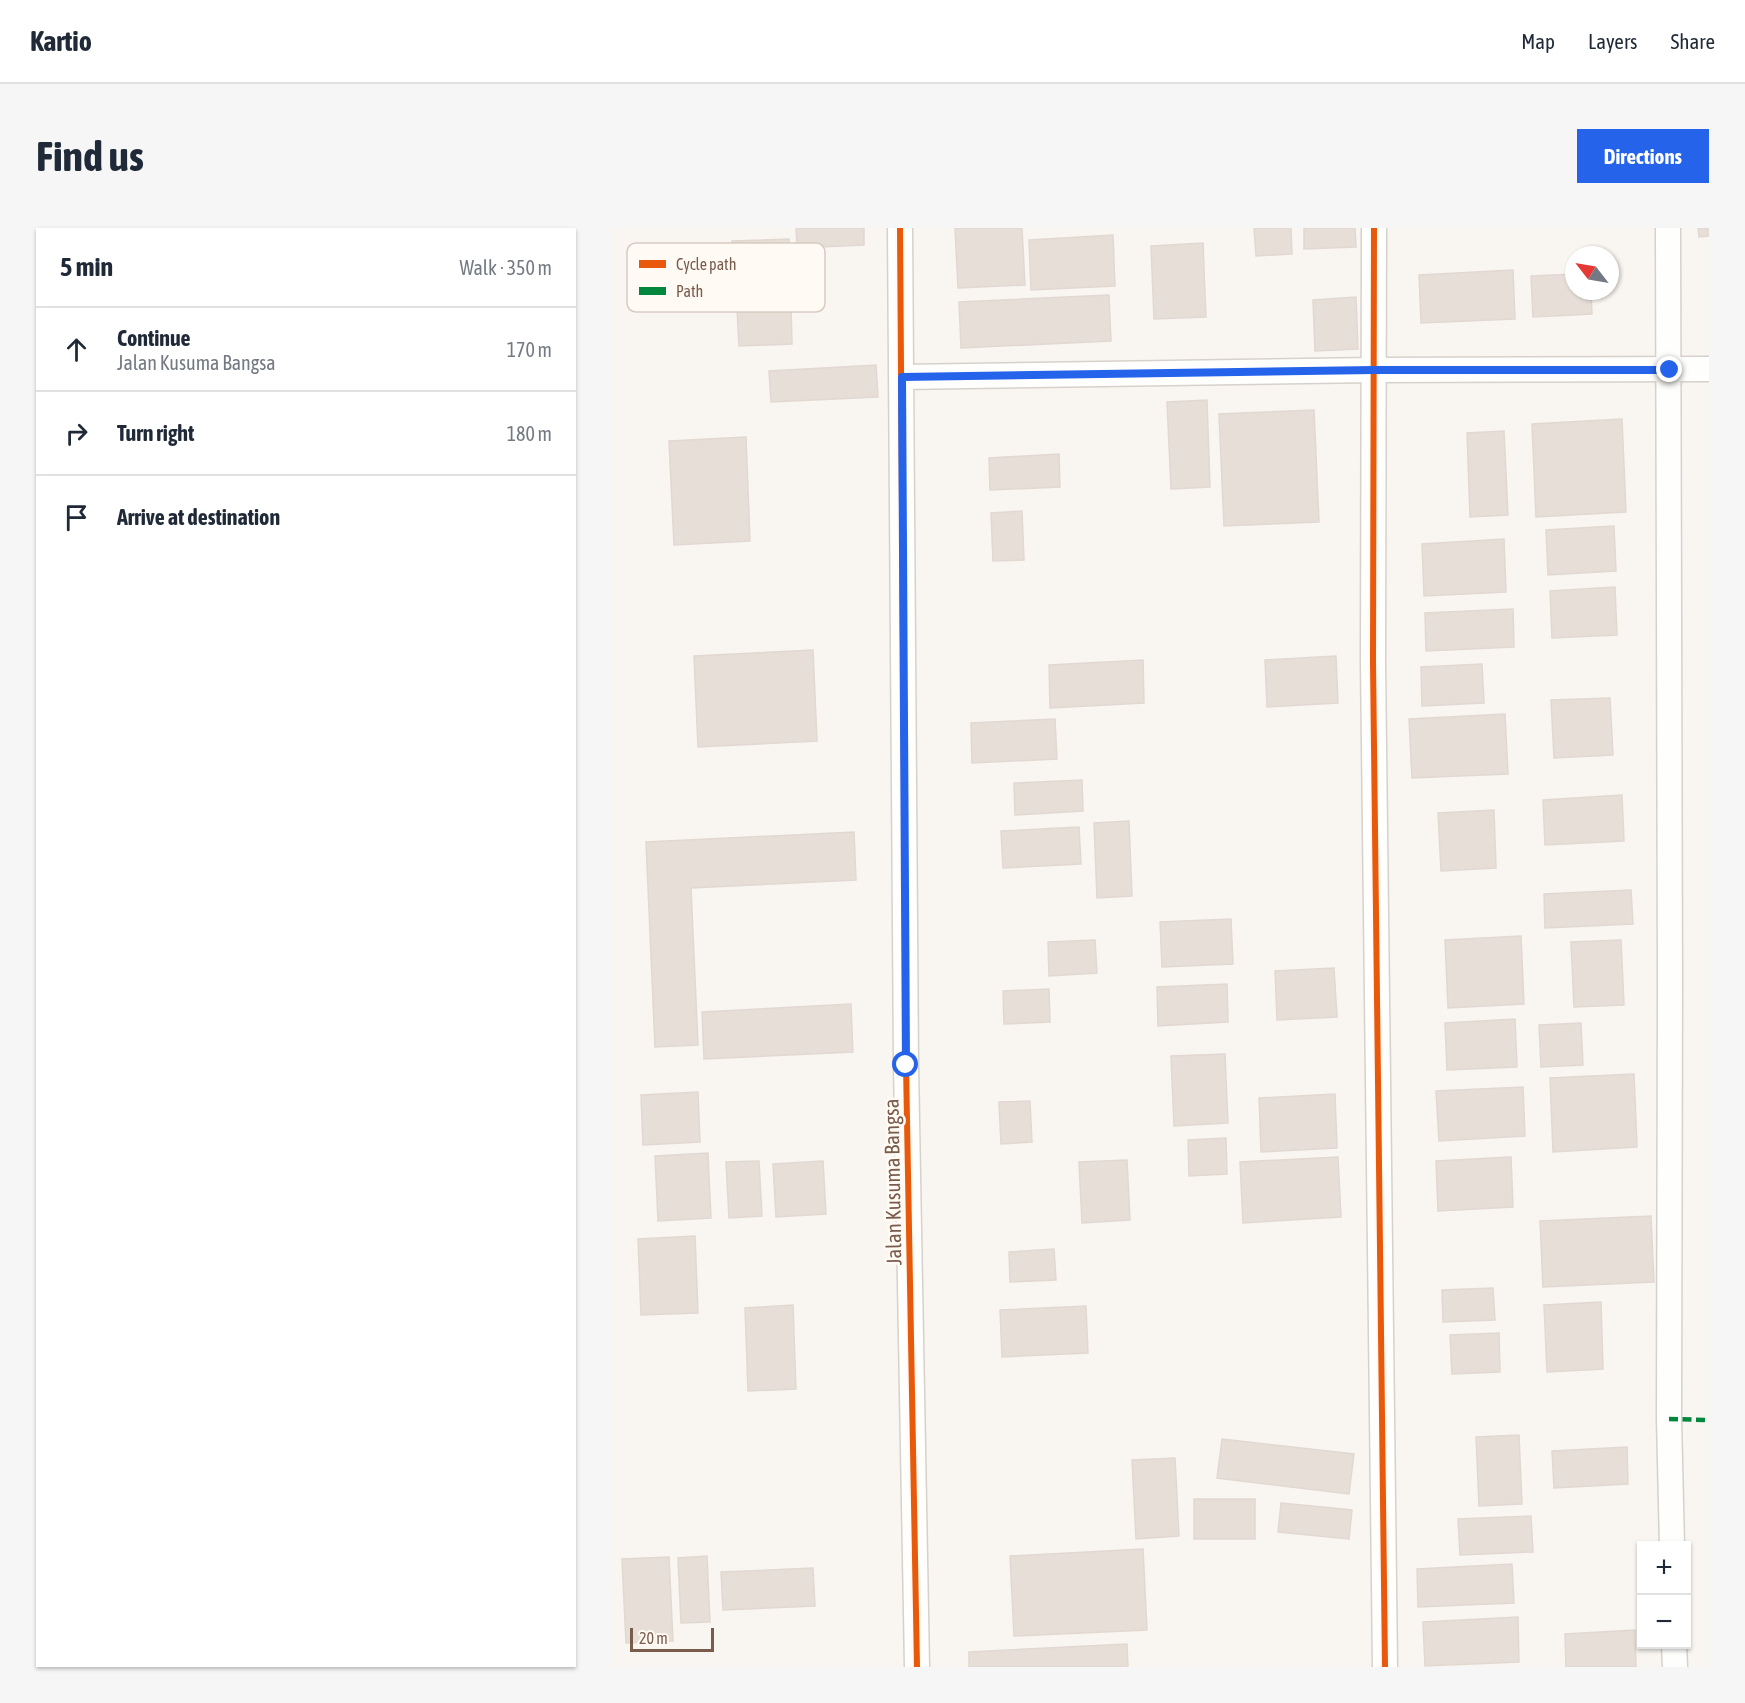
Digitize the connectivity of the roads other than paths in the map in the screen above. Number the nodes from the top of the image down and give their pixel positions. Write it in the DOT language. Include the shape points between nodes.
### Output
graph roads {
  1 [pos="900,228"];
  2 [pos="1374,228"];
  3 [pos="1668,228"];
  4 [pos="1709,369"];
  5 [pos="1374,370"];
  6 [pos="1670,370"];
  7 [pos="902,377"];
  8 [pos="1672,1541"];
  9 [pos="1674,1649"];
  10 [pos="917,1667"];
  11 [pos="1385,1667"];
  12 [pos="1675,1667"];
  1 -- 7 [label="street, Jalan Kusuma Bangsa"];
  2 -- 5 [label="street"];
  3 -- 6 [label="street"];
  4 -- 6 [label="street"];
  5 -- 6 [label="street"];
  5 -- 7 [label="street"];
  5 -- 11 [label="street" via="1373,662"];
  6 -- 8 [label="street"];
  7 -- 10 [label="street, Jalan Kusuma Bangsa" via="906,1065"];
  9 -- 12 [label="street"];
}
